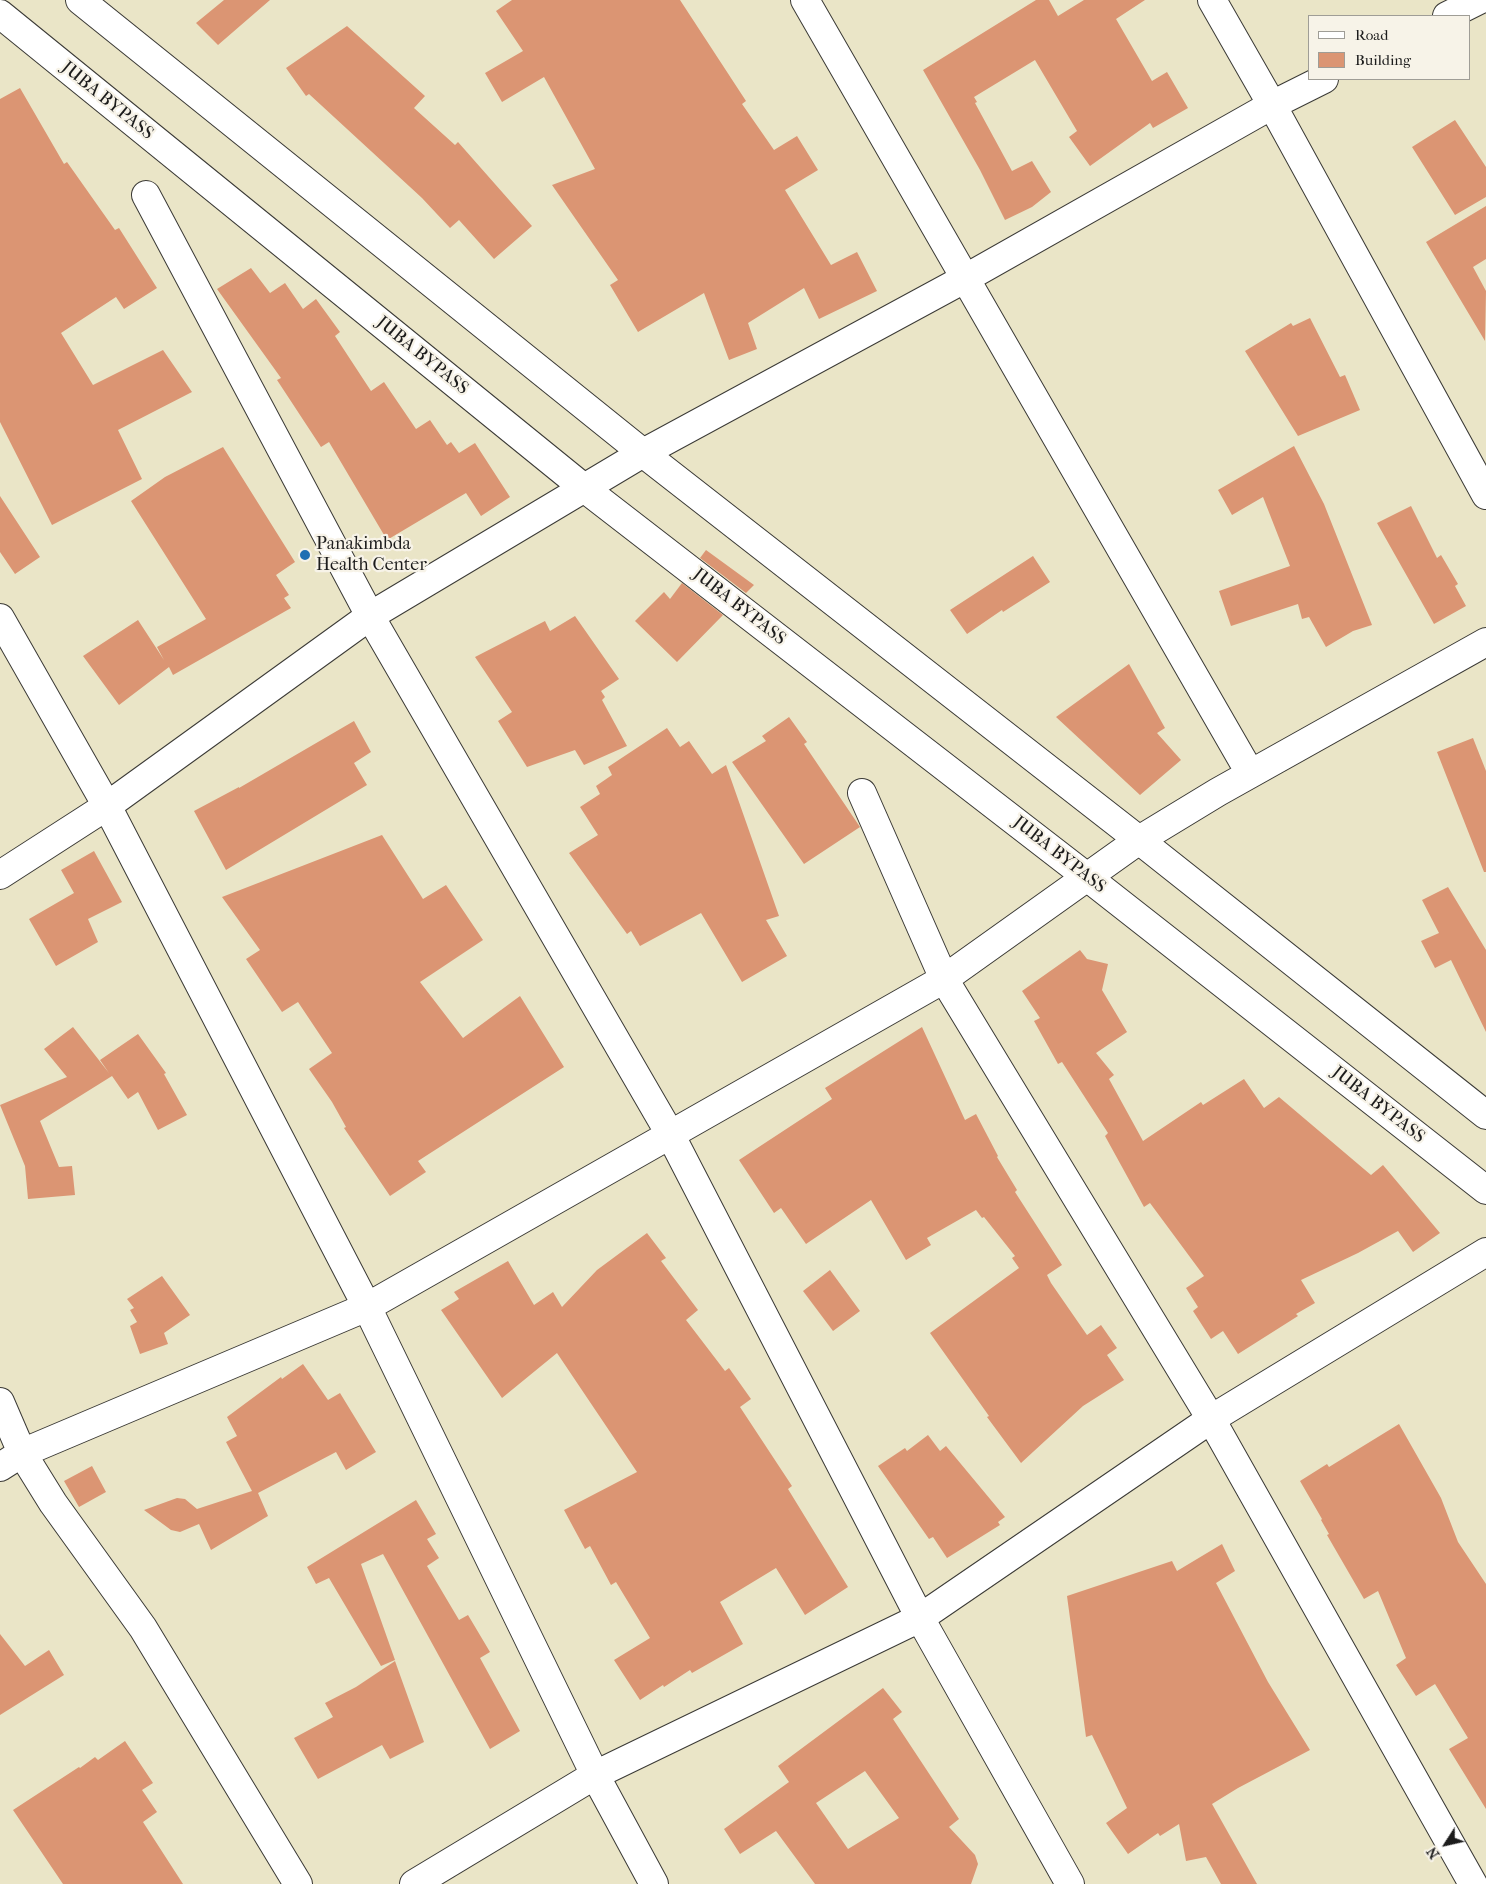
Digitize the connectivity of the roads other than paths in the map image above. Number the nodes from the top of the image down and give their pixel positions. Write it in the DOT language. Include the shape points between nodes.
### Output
graph roads {
  1 [pos="80,0"];
  2 [pos="806,0"];
  3 [pos="1212,0"];
  4 [pos="1479,0"];
  5 [pos="0,14"];
  6 [pos="1449,15"];
  7 [pos="1322,80"];
  8 [pos="1272,105"];
  9 [pos="146,195"];
  10 [pos="966,278"];
  11 [pos="643,453"];
  12 [pos="584,488"];
  13 [pos="1486,495"];
  14 [pos="370,616"];
  15 [pos="0,618"];
  16 [pos="1486,642"];
  17 [pos="1250,773"];
  18 [pos="862,793"];
  19 [pos="107,806"];
  20 [pos="1139,840"];
  21 [pos="0,876"];
  22 [pos="1088,877"];
  23 [pos="944,979"];
  24 [pos="1486,1116"];
  25 [pos="670,1134"];
  26 [pos="1486,1190"];
  27 [pos="1482,1262"];
  28 [pos="367,1307"];
  29 [pos="0,1402"];
  30 [pos="1211,1419"];
  31 [pos="11,1460"];
  32 [pos="920,1618"];
  33 [pos="595,1775"];
  34 [pos="298,1884"];
  35 [pos="414,1884"];
  36 [pos="654,1884"];
  37 [pos="1070,1884"];
  38 [pos="1473,1884"];
  1 -- 11 [label="street"];
  2 -- 10 [label="street"];
  3 -- 8 [label="street"];
  4 -- 6 [label="street"];
  5 -- 12 [label="street, JUBA BYPASS"];
  7 -- 8 [label="street"];
  8 -- 10 [label="street"];
  8 -- 13 [label="street"];
  9 -- 14 [label="street"];
  10 -- 11 [label="street"];
  10 -- 17 [label="street"];
  11 -- 12 [label="street"];
  11 -- 20 [label="street"];
  12 -- 14 [label="street"];
  12 -- 22 [label="street, JUBA BYPASS"];
  14 -- 19 [label="street"];
  14 -- 25 [label="street"];
  15 -- 19 [label="street"];
  16 -- 17 [label="street"];
  17 -- 20 [label="street"];
  18 -- 23 [label="street"];
  19 -- 21 [label="street"];
  19 -- 28 [label="street"];
  20 -- 22 [label="street"];
  20 -- 24 [label="street"];
  22 -- 23 [label="street"];
  22 -- 26 [label="street, JUBA BYPASS"];
  23 -- 25 [label="street"];
  23 -- 30 [label="street"];
  25 -- 28 [label="street"];
  25 -- 32 [label="street"];
  27 -- 30 [label="street"];
  28 -- 31 [label="street"];
  28 -- 33 [label="street"];
  29 -- 31 [label="street"];
  30 -- 32 [label="street"];
  30 -- 38 [label="street"];
  31 -- 34 [label="street" via="53,1503 143,1628"];
  32 -- 33 [label="street"];
  32 -- 37 [label="street"];
  33 -- 35 [label="street"];
  33 -- 36 [label="street"];
}
